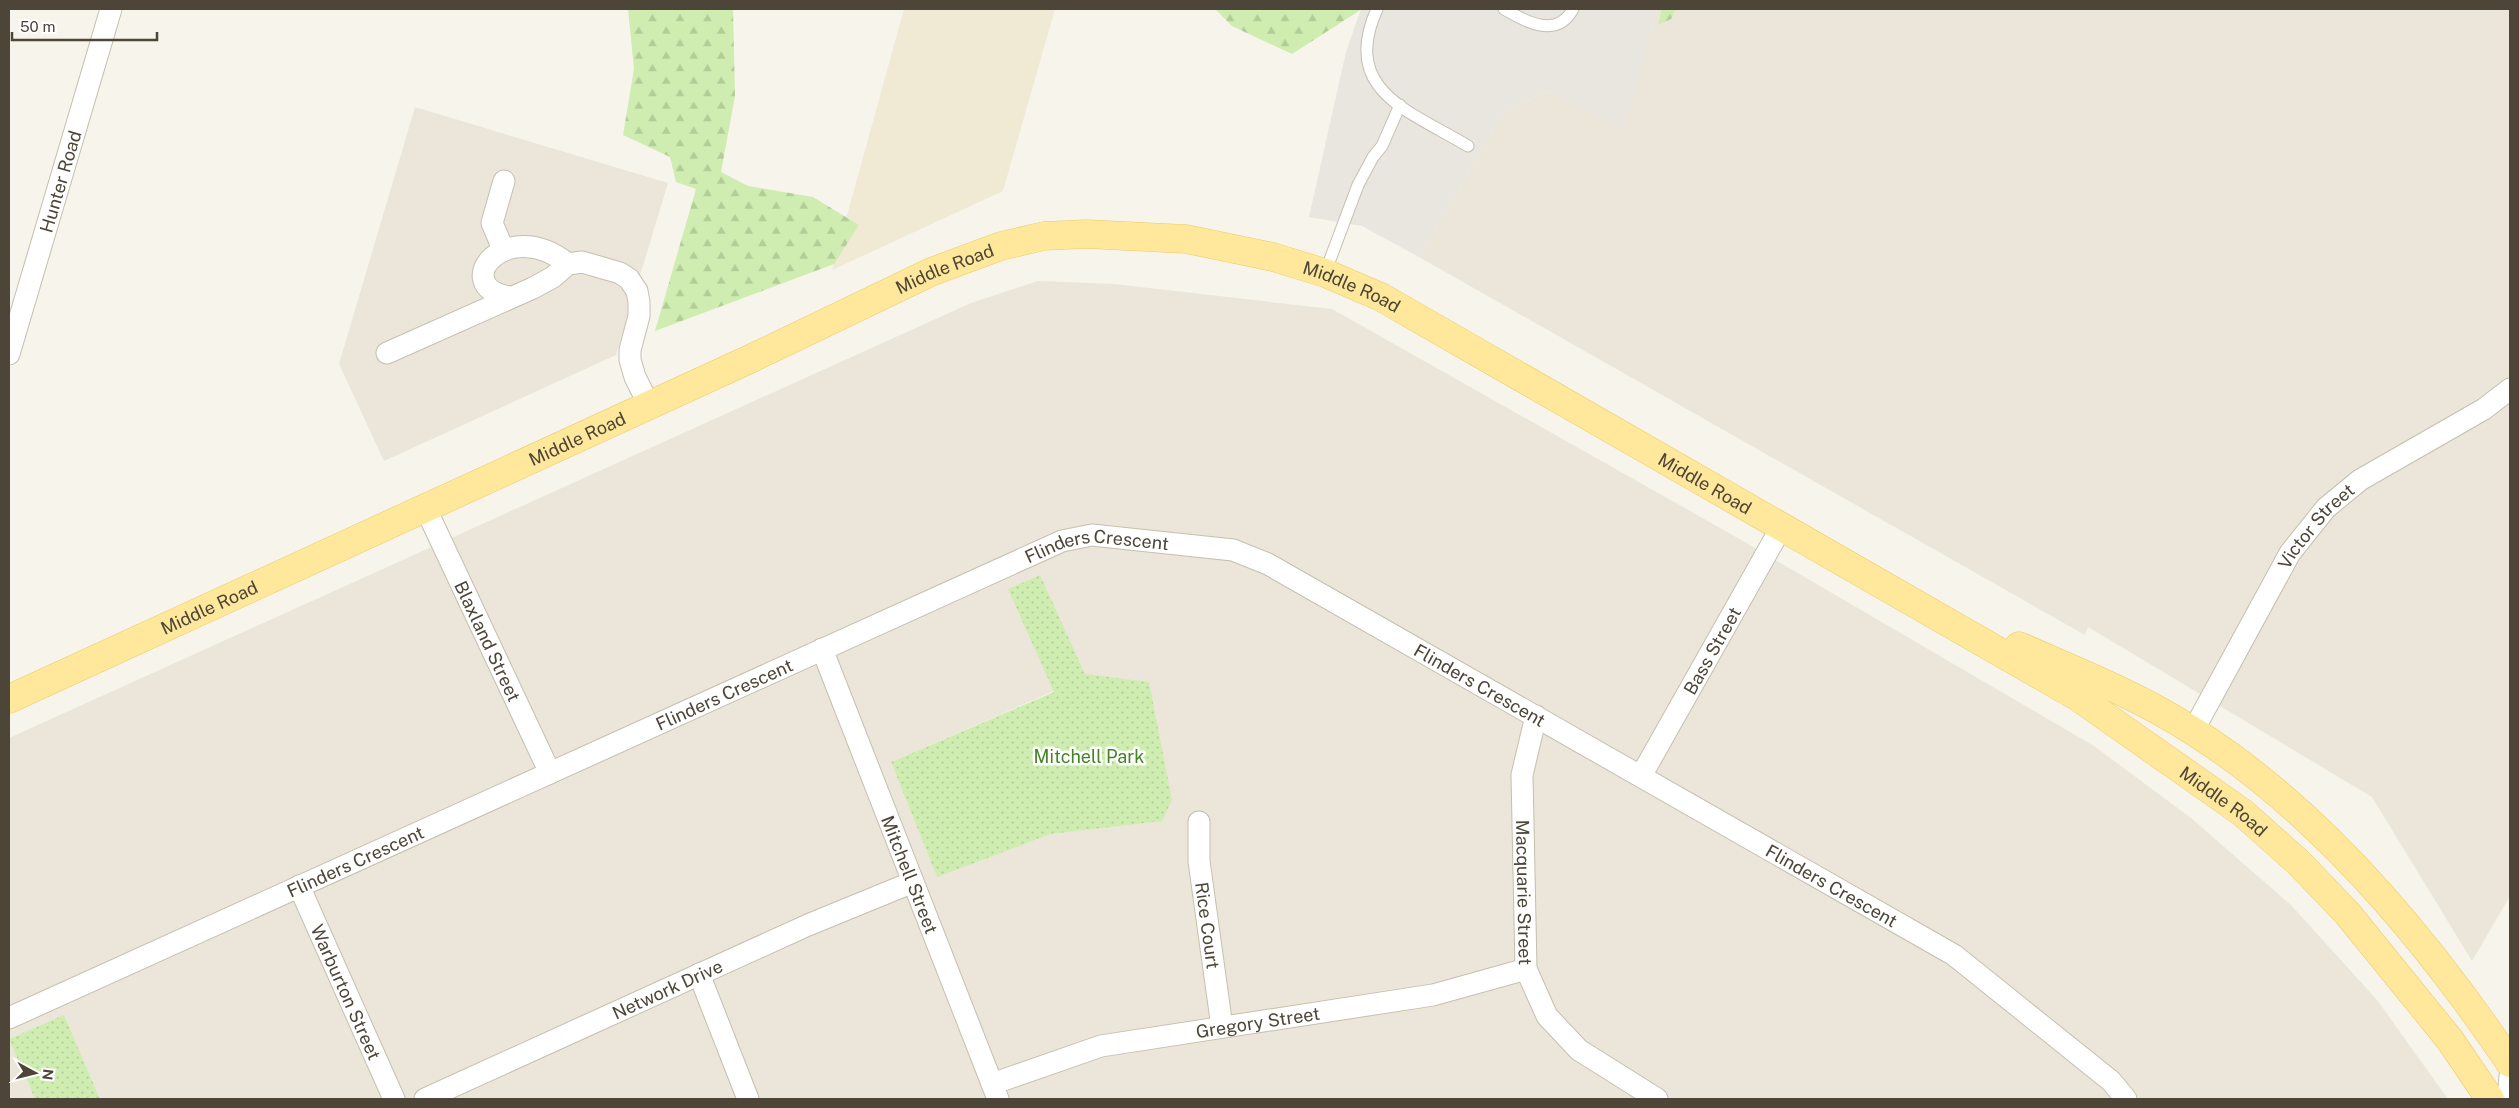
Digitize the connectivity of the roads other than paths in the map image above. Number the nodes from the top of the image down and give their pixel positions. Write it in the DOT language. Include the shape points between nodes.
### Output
graph roads {
  1 [pos="111,9"];
  2 [pos="1377,9"];
  3 [pos="1504,9"];
  4 [pos="1574,9"];
  5 [pos="1400,105"];
  6 [pos="1468,146"];
  7 [pos="504,181"];
  8 [pos="503,250"];
  9 [pos="568,264"];
  10 [pos="1325,273"];
  11 [pos="508,297"];
  12 [pos="387,353"];
  13 [pos="9,354"];
  14 [pos="2510,389"];
  15 [pos="649,405"];
  16 [pos="426,507"];
  17 [pos="1782,526"];
  18 [pos="1884,585"];
  19 [pos="822,649"];
  20 [pos="2128,694"];
  21 [pos="9,699"];
  22 [pos="1536,716"];
  23 [pos="2193,731"];
  24 [pos="550,773"];
  25 [pos="1641,776"];
  26 [pos="2243,813"];
  27 [pos="1199,822"];
  28 [pos="913,882"];
  29 [pos="299,886"];
  30 [pos="1526,969"];
  31 [pos="699,974"];
  32 [pos="9,1018"];
  33 [pos="1222,1027"];
  34 [pos="2510,1063"];
  35 [pos="2510,1076"];
  36 [pos="995,1092"];
  37 [pos="394,1099"];
  38 [pos="425,1099"];
  39 [pos="748,1099"];
  40 [pos="1657,1099"];
  41 [pos="2126,1099"];
  42 [pos="2490,1099"];
  43 [pos="2508,1099"];
  1 -- 13 [label="street, Hunter Road"];
  2 -- 5 [label="lane" via="1366,43 1369,71 1382,93"];
  3 -- 4 [label="lane" via="1526,23 1547,27 1560,22"];
  5 -- 6 [label="lane"];
  5 -- 10 [label="lane" via="1382,146 1358,185"];
  7 -- 8 [label="street" via="492,223"];
  8 -- 9 [label="street" via="515,247 536,249"];
  8 -- 11 [label="street" via="489,259 484,276 493,292"];
  9 -- 11 [label="street" via="554,277"];
  9 -- 15 [label="street" via="582,262 620,273 637,291 639,316 630,360 634,377"];
  10 -- 15 [label="main road, Middle Road" via="1273,257 1186,239 1086,234 1044,236 1001,246 931,272"];
  10 -- 17 [label="main road, Middle Road" via="1381,297"];
  11 -- 12 [label="street"];
  14 -- 23 [label="street, Victor Street" via="2484,409 2360,480 2326,508 2290,553"];
  15 -- 16 [label="main road, Middle Road"];
  16 -- 21 [label="main road, Middle Road"];
  16 -- 24 [label="street, Blaxland Street"];
  17 -- 18 [label="main road, Middle Road"];
  17 -- 25 [label="street, Bass Street"];
  18 -- 20 [label="main road, Middle Road"];
  18 -- 26 [label="main road, Middle Road" via="2078,697"];
  19 -- 22 [label="street, Flinders Crescent" via="1062,541 1092,535 1233,550 1268,564"];
  19 -- 24 [label="street, Flinders Crescent"];
  19 -- 28 [label="street, Mitchell Street"];
  20 -- 23 [label="main road, Middle Road"];
  20 -- 26 [label="main road" via="2148,723 2198,760 2232,791"];
  22 -- 25 [label="street, Flinders Crescent"];
  22 -- 30 [label="street, Macquarie Street" via="1522,775"];
  23 -- 34 [label="main road, Middle Road" via="2251,773 2331,842 2405,923 2470,1004"];
  24 -- 29 [label="street, Flinders Crescent"];
  25 -- 41 [label="street, Flinders Crescent" via="1954,954 2111,1081"];
  26 -- 42 [label="main road, Middle Road" via="2299,863 2347,913 2450,1040"];
  27 -- 33 [label="street, Rice Court" via="1199,861"];
  28 -- 31 [label="street, Network Drive"];
  28 -- 36 [label="street, Mitchell Street"];
  29 -- 32 [label="street, Flinders Crescent"];
  29 -- 37 [label="street, Warburton Street"];
  30 -- 33 [label="street, Gregory Street" via="1433,995"];
  30 -- 40 [label="street, Macquarie Street" via="1547,1016 1579,1050"];
  31 -- 38 [label="street, Network Drive"];
  31 -- 39 [label="street"];
  33 -- 36 [label="street, Gregory Street" via="1101,1046"];
  35 -- 43 [label="street"];
}
